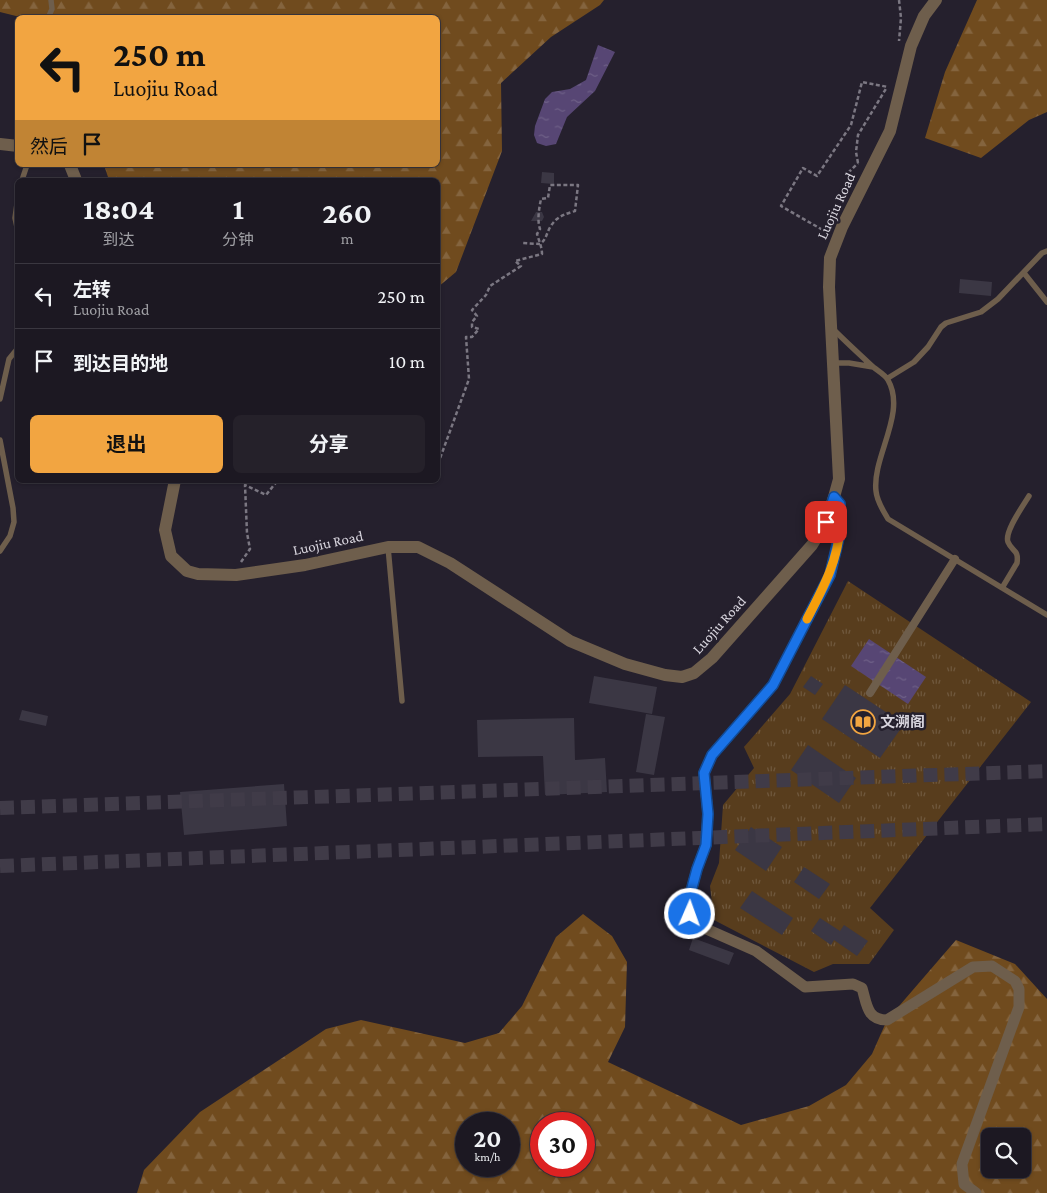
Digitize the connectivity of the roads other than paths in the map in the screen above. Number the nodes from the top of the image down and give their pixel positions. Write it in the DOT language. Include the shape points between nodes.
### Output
graph roads {
  1 [pos="51,0"];
  2 [pos="936,0"];
  3 [pos="49,15"];
  4 [pos="0,144"];
  5 [pos="15,146"];
  6 [pos="1047,250"];
  7 [pos="1024,274"];
  8 [pos="1046,300"];
  9 [pos="831,328"];
  10 [pos="15,352"];
  11 [pos="833,363"];
  12 [pos="873,367"];
  13 [pos="888,378"];
  14 [pos="0,399"];
  15 [pos="0,440"];
  16 [pos="174,483"];
  17 [pos="1029,496"];
  18 [pos="834,497"];
  19 [pos="388,547"];
  20 [pos="0,550"];
  21 [pos="955,559"];
  22 [pos="1002,588"];
  23 [pos="1047,615"];
  24 [pos="872,690"];
  25 [pos="402,701"];
  26 [pos="976,1193"];
  1 -- 3 [label="lane"];
  2 -- 9 [label="street, Luojiu Road" via="924,16 912,46 890,131 830,258"];
  4 -- 5 [label="street"];
  6 -- 7 [label="lane"];
  7 -- 8 [label="lane"];
  7 -- 13 [label="lane" via="981,312 946,323 914,362"];
  9 -- 11 [label="street, Luojiu Road"];
  9 -- 12 [label="lane"];
  10 -- 14 [label="lane" via="9,359"];
  11 -- 12 [label="lane"];
  11 -- 18 [label="street, Luojiu Road" via="838,479"];
  12 -- 13 [label="lane"];
  13 -- 21 [label="lane" via="894,404 876,478 880,507 888,519"];
  15 -- 20 [label="lane" via="14,522 10,536"];
  16 -- 19 [label="street, Luojiu Road" via="166,530 171,556 187,571 236,575 305,565"];
  17 -- 22 [label="lane" via="1008,534 1009,544 1016,550 1017,558"];
  18 -- 19 [label="street, Luojiu Road" via="826,522 812,545 712,658 694,673 682,677 625,664 570,641 450,563 418,546"];
  18 -- 26 [label="street" via="840,504 839,537 830,575 773,685 712,755 704,773 708,814 706,845 690,895 690,914 704,928 756,951 805,987 853,984 862,988 870,1015 878,1020 887,1020 973,967 992,966 1015,981 1019,989 1019,1007 962,1164 964,1184"];
  19 -- 25 [label="lane"];
  21 -- 22 [label="lane"];
  21 -- 24 [label="street"];
  22 -- 23 [label="lane"];
}
